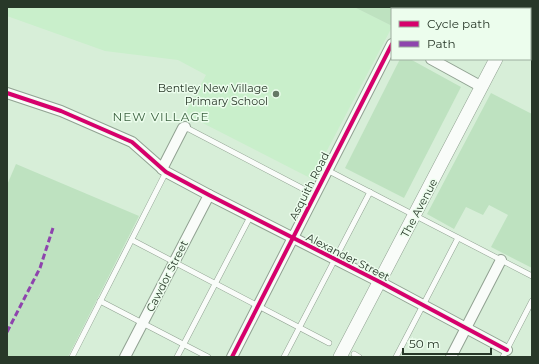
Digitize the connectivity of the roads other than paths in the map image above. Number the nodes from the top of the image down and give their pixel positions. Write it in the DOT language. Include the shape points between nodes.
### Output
graph roads {
  1 [pos="391,46"];
  2 [pos="432,60"];
  3 [pos="496,60"];
  4 [pos="482,87"];
  5 [pos="7,93"];
  6 [pos="185,127"];
  7 [pos="163,170"];
  8 [pos="327,170"];
  9 [pos="370,192"];
  10 [pos="208,195"];
  11 [pos="315,195"];
  12 [pos="415,215"];
  13 [pos="250,217"];
  14 [pos="458,238"];
  15 [pos="293,239"];
  16 [pos="132,240"];
  17 [pos="334,260"];
  18 [pos="501,260"];
  19 [pos="174,262"];
  20 [pos="532,276"];
  21 [pos="380,282"];
  22 [pos="216,283"];
  23 [pos="100,301"];
  24 [pos="532,301"];
  25 [pos="258,306"];
  26 [pos="423,306"];
  27 [pos="142,323"];
  28 [pos="300,327"];
  29 [pos="466,329"];
  30 [pos="329,343"];
  31 [pos="184,345"];
  32 [pos="505,353"];
  33 [pos="72,357"];
  34 [pos="125,357"];
  35 [pos="178,357"];
  36 [pos="208,357"];
  37 [pos="232,357"];
  38 [pos="284,357"];
  39 [pos="340,357"];
  40 [pos="396,357"];
  41 [pos="451,357"];
  1 -- 8 [label="street, Asquith Road"];
  2 -- 4 [label="street"];
  3 -- 4 [label="street, The Avenue"];
  4 -- 12 [label="street, The Avenue"];
  5 -- 7 [label="street, Alexander Street" via="61,111 132,142"];
  6 -- 7 [label="street"];
  6 -- 11 [label="lane"];
  7 -- 10 [label="street, Alexander Street"];
  7 -- 16 [label="lane"];
  8 -- 9 [label="lane"];
  8 -- 11 [label="street, Asquith Road"];
  9 -- 12 [label="lane"];
  9 -- 17 [label="lane"];
  10 -- 13 [label="street, Alexander Street"];
  10 -- 19 [label="street, Cawdor Street"];
  11 -- 15 [label="street, Asquith Road"];
  12 -- 14 [label="lane"];
  12 -- 21 [label="street, The Avenue"];
  13 -- 15 [label="street, Alexander Street"];
  13 -- 22 [label="lane"];
  14 -- 18 [label="lane"];
  14 -- 26 [label="lane"];
  15 -- 17 [label="street, Alexander Street"];
  15 -- 25 [label="street, Asquith Road"];
  16 -- 19 [label="lane"];
  16 -- 23 [label="lane"];
  17 -- 21 [label="street, Alexander Street"];
  17 -- 28 [label="lane"];
  18 -- 20 [label="lane"];
  18 -- 29 [label="street"];
  19 -- 22 [label="lane"];
  19 -- 27 [label="street, Cawdor Street"];
  21 -- 26 [label="street, Alexander Street"];
  21 -- 39 [label="street, The Avenue"];
  22 -- 25 [label="lane"];
  22 -- 31 [label="lane"];
  23 -- 27 [label="lane"];
  23 -- 33 [label="lane"];
  24 -- 32 [label="lane"];
  25 -- 28 [label="lane"];
  25 -- 37 [label="street, Asquith Road"];
  26 -- 29 [label="street, Alexander Street"];
  26 -- 40 [label="lane"];
  27 -- 31 [label="lane"];
  27 -- 34 [label="street, Cawdor Street"];
  28 -- 30 [label="lane"];
  28 -- 38 [label="lane"];
  29 -- 32 [label="street, Alexander Street"];
  29 -- 41 [label="street"];
  31 -- 35 [label="lane"];
  31 -- 36 [label="lane"];
}
